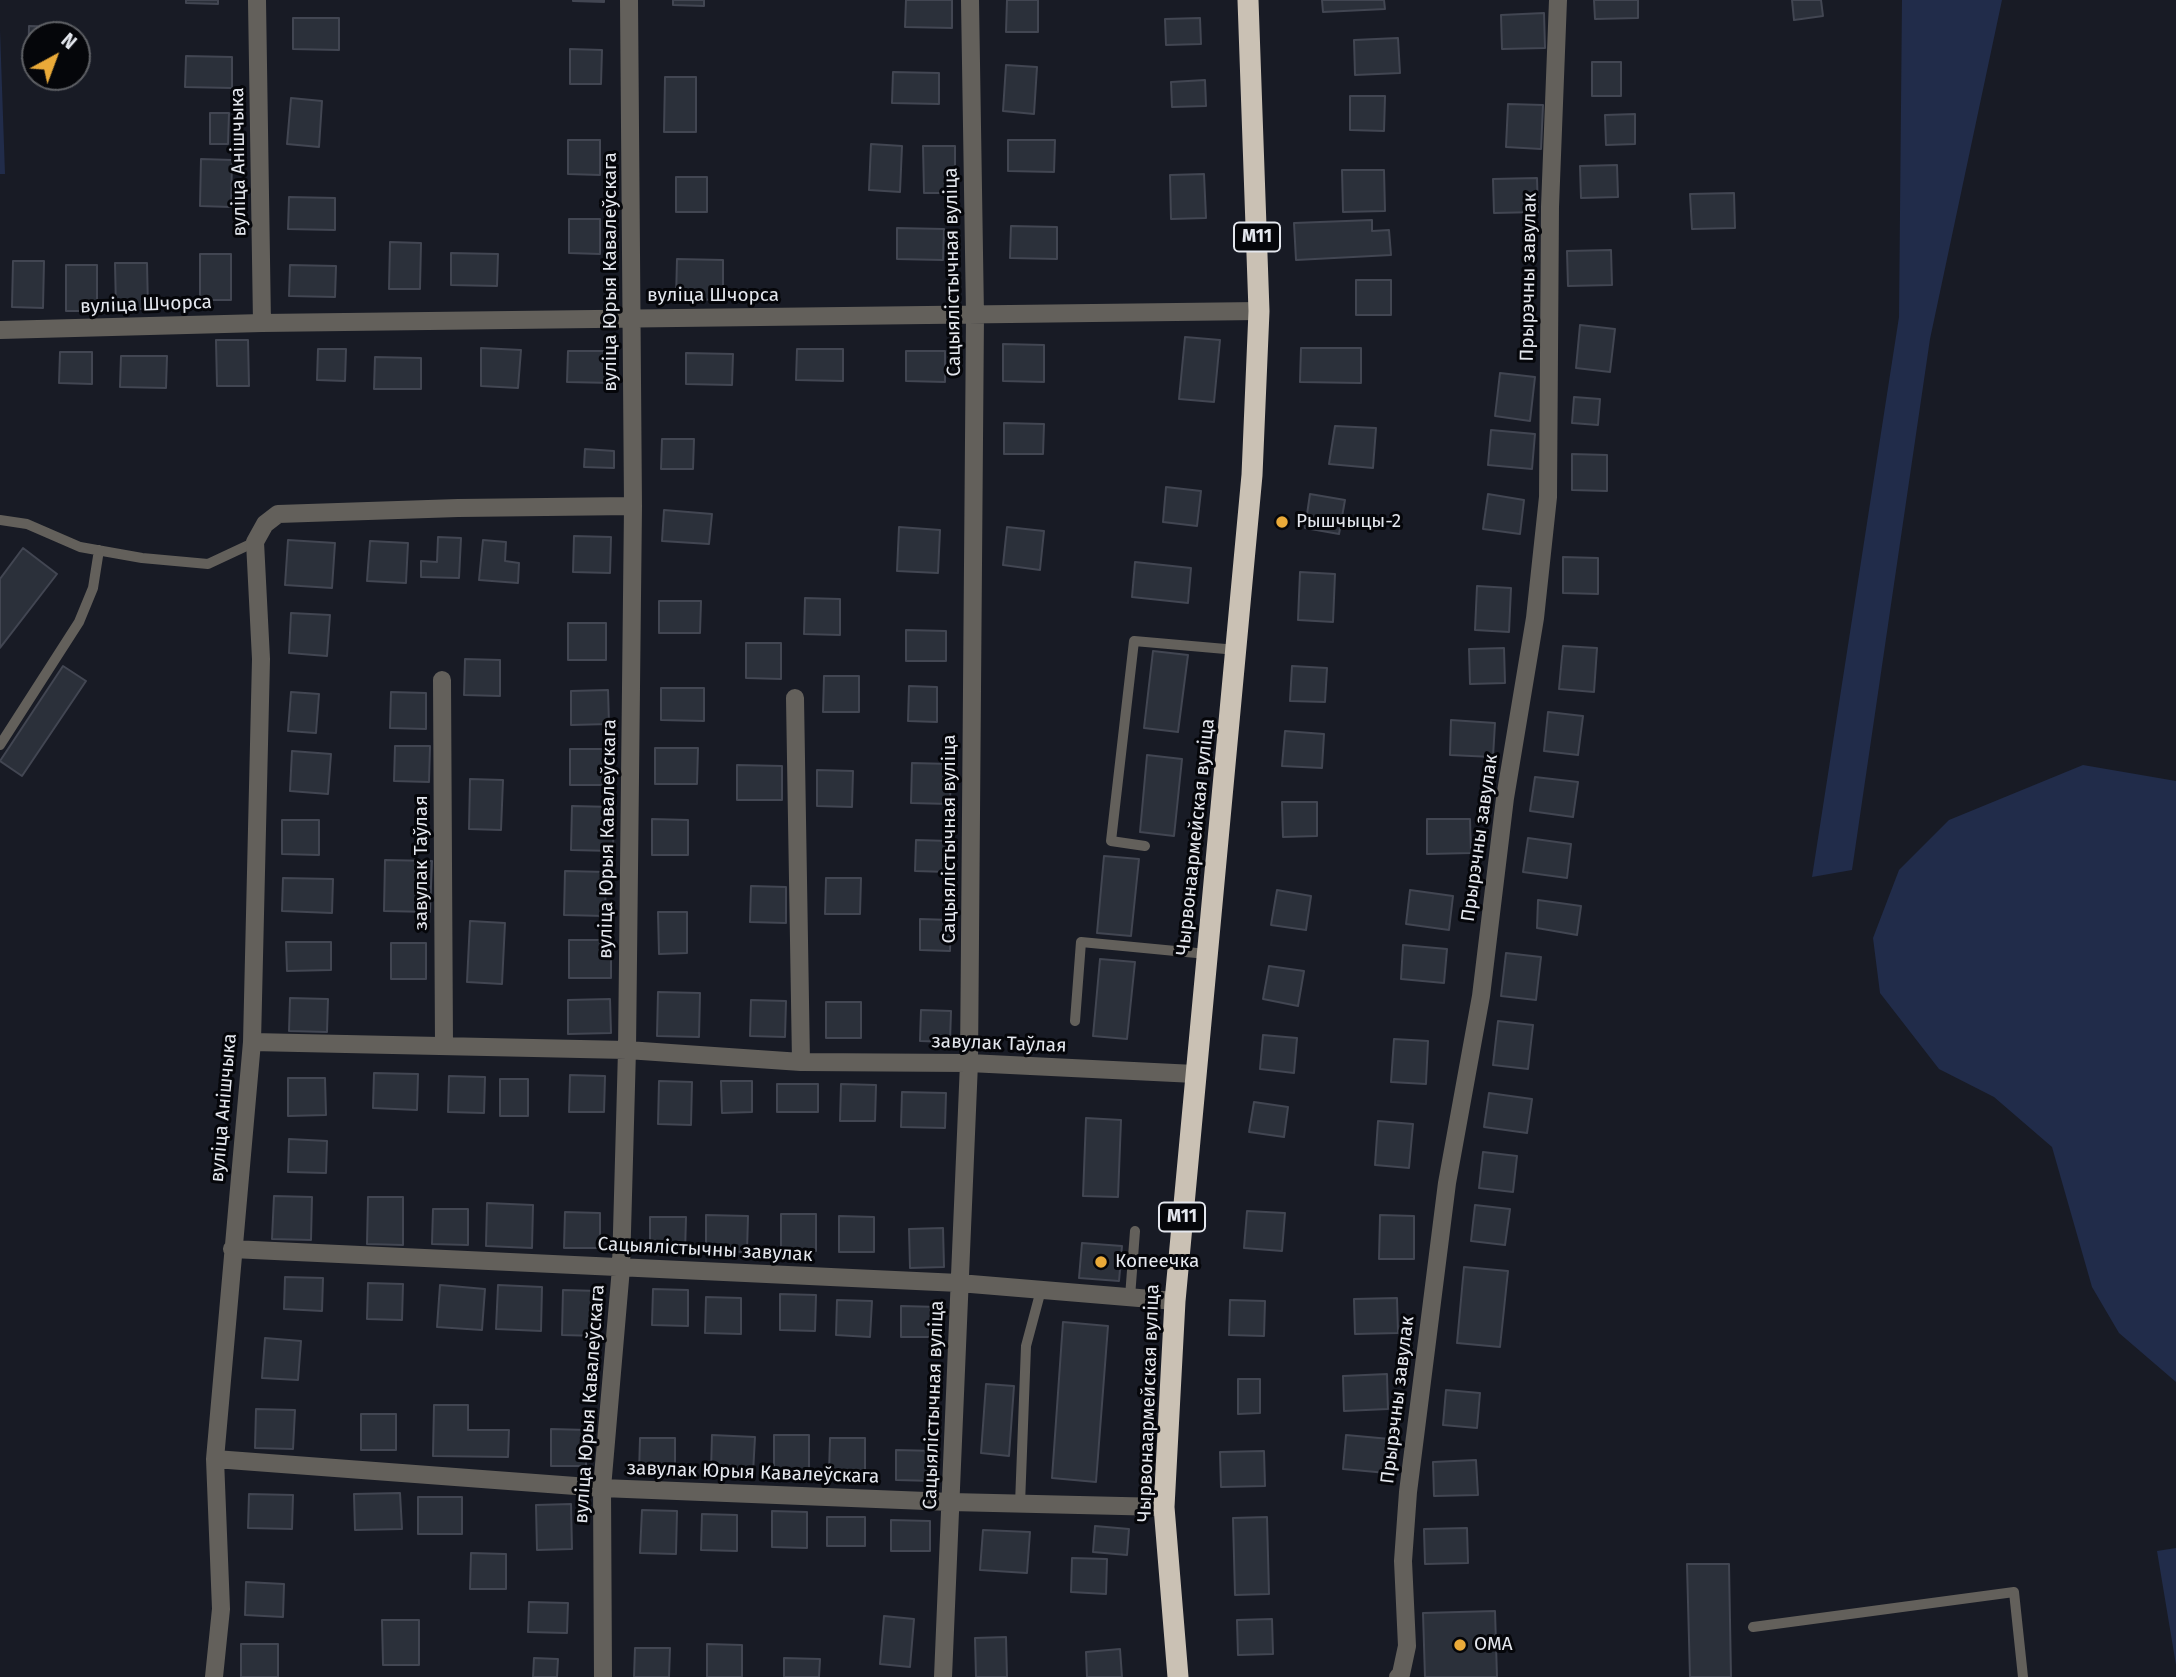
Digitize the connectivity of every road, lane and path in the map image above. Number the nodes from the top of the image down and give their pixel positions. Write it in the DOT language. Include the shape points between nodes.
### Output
graph roads {
  1 [pos="257,0"];
  2 [pos="629,0"];
  3 [pos="971,0"];
  4 [pos="1248,0"];
  5 [pos="1558,0"];
  6 [pos="1259,311"];
  7 [pos="975,315"];
  8 [pos="633,318"];
  9 [pos="262,323"];
  10 [pos="0,330"];
  11 [pos="633,506"];
  12 [pos="0,520"];
  13 [pos="256,542"];
  14 [pos="99,550"];
  15 [pos="1237,650"];
  16 [pos="442,680"];
  17 [pos="795,698"];
  18 [pos="0,745"];
  19 [pos="1145,846"];
  20 [pos="1207,954"];
  21 [pos="1075,1021"];
  22 [pos="252,1042"];
  23 [pos="444,1046"];
  24 [pos="627,1050"];
  25 [pos="801,1062"];
  26 [pos="970,1063"];
  27 [pos="1195,1074"];
  28 [pos="1135,1231"];
  29 [pos="232,1249"];
  30 [pos="621,1268"];
  31 [pos="959,1283"];
  32 [pos="1041,1290"];
  33 [pos="1130,1297"];
  34 [pos="1175,1301"];
  35 [pos="215,1459"];
  36 [pos="602,1488"];
  37 [pos="951,1502"];
  38 [pos="1020,1504"];
  39 [pos="1164,1507"];
  40 [pos="1753,1627"];
  41 [pos="214,1677"];
  42 [pos="603,1677"];
  43 [pos="943,1677"];
  44 [pos="1178,1677"];
  45 [pos="1398,1677"];
  46 [pos="2023,1677"];
  1 -- 9 [label="street, вуліца Анішчыка"];
  2 -- 8 [label="street, вуліца Юрыя Кавалеўскага"];
  3 -- 7 [label="street, Сацыялістычная вуліца"];
  4 -- 6 [label="highway, Чырвонаармейская вуліца / М11"];
  5 -- 45 [label="street, Прырэчны завулак" via="1550,207 1548,497 1481,996 1447,1183 1408,1492 1403,1561 1407,1646"];
  6 -- 7 [label="street, вуліца Шчорса"];
  6 -- 15 [label="highway, Чырвонаармейская вуліца / М11" via="1252,475"];
  7 -- 8 [label="street, вуліца Шчорса"];
  7 -- 26 [label="street, Сацыялістычная вуліца"];
  8 -- 9 [label="street, вуліца Шчорса"];
  8 -- 11 [label="street, вуліца Юрыя Кавалеўскага"];
  9 -- 10 [label="street, вуліца Шчорса"];
  11 -- 13 [label="street" via="278,514 265,524"];
  11 -- 24 [label="street, вуліца Юрыя Кавалеўскага"];
  12 -- 14 [label="lane" via="27,524 80,547"];
  13 -- 14 [label="lane" via="208,564"];
  13 -- 22 [label="street, вуліца Анішчыка" via="261,659"];
  14 -- 18 [label="lane" via="93,588 79,622"];
  15 -- 19 [label="lane" via="1134,641 1111,841"];
  15 -- 20 [label="highway, Чырвонаармейская вуліца / М11"];
  16 -- 23 [label="street, завулак Таўлая"];
  17 -- 25 [label="street"];
  20 -- 21 [label="lane" via="1081,942"];
  20 -- 27 [label="highway, Чырвонаармейская вуліца / М11"];
  22 -- 23 [label="street, завулак Таўлая"];
  22 -- 29 [label="street, вуліца Анішчыка"];
  23 -- 24 [label="street, завулак Таўлая"];
  24 -- 25 [label="street, завулак Таўлая"];
  24 -- 30 [label="street, вуліца Юрыя Кавалеўскага"];
  25 -- 26 [label="street, завулак Таўлая"];
  26 -- 27 [label="street, завулак Таўлая"];
  26 -- 31 [label="street, Сацыялістычная вуліца"];
  27 -- 34 [label="highway, Чырвонаармейская вуліца / М11"];
  28 -- 33 [label="lane"];
  29 -- 30 [label="street, Сацыялістычны завулак"];
  29 -- 35 [label="street, вуліца Анішчыка"];
  30 -- 31 [label="street, Сацыялістычны завулак"];
  30 -- 36 [label="street, вуліца Юрыя Кавалеўскага"];
  31 -- 32 [label="street, Сацыялістычны завулак"];
  31 -- 37 [label="street, Сацыялістычная вуліца"];
  32 -- 33 [label="street, Сацыялістычны завулак"];
  32 -- 38 [label="lane" via="1026,1346"];
  33 -- 34 [label="street, Сацыялістычны завулак"];
  34 -- 39 [label="highway, Чырвонаармейская вуліца / М11"];
  35 -- 36 [label="street, завулак Юрыя Кавалеўскага"];
  35 -- 41 [label="street, вуліца Анішчыка" via="221,1609"];
  36 -- 37 [label="street, завулак Юрыя Кавалеўскага"];
  36 -- 42 [label="street, вуліца Юрыя Кавалеўскага"];
  37 -- 38 [label="street, завулак Юрыя Кавалеўскага"];
  37 -- 43 [label="street, Сацыялістычная вуліца"];
  38 -- 39 [label="street, завулак Юрыя Кавалеўскага"];
  39 -- 44 [label="highway, Чырвонаармейская вуліца / М11"];
  40 -- 46 [label="lane" via="2014,1592"];
}
